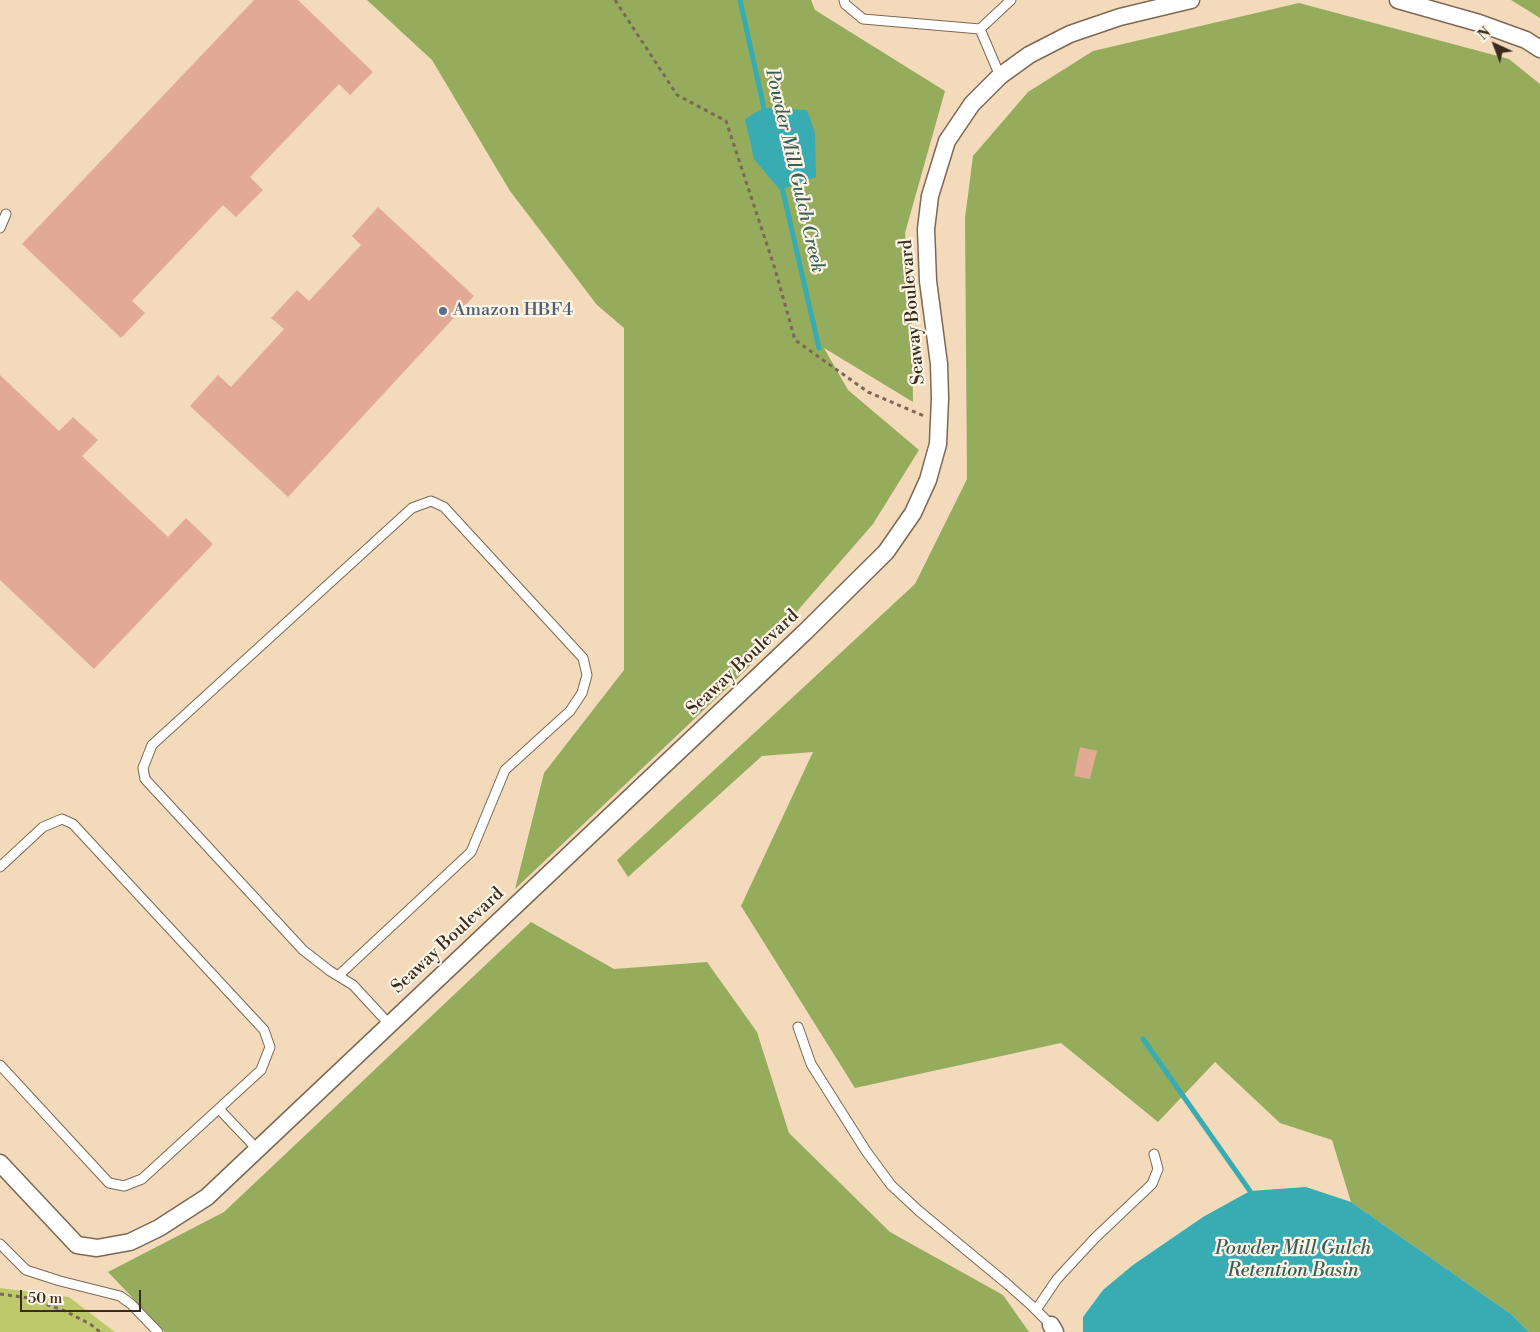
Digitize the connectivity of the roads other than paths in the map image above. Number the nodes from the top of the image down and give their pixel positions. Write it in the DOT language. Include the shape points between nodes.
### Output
graph roads {
  1 [pos="844,0"];
  2 [pos="1011,0"];
  3 [pos="1191,0"];
  4 [pos="1398,0"];
  5 [pos="980,29"];
  6 [pos="1540,49"];
  7 [pos="1000,76"];
  8 [pos="6,214"];
  9 [pos="0,228"];
  10 [pos="0,867"];
  11 [pos="338,976"];
  12 [pos="390,1024"];
  13 [pos="798,1026"];
  14 [pos="0,1065"];
  15 [pos="219,1109"];
  16 [pos="257,1149"];
  17 [pos="1154,1154"];
  18 [pos="0,1163"];
  19 [pos="0,1244"];
  20 [pos="1036,1310"];
  21 [pos="1053,1329"];
  22 [pos="158,1332"];
  1 -- 5 [label="lane" via="863,19"];
  2 -- 5 [label="lane"];
  3 -- 7 [label="street, Seaway Boulevard" via="1120,17 1070,34 1029,55"];
  4 -- 6 [label="street" via="1479,23 1526,40"];
  5 -- 7 [label="lane"];
  7 -- 12 [label="street, Seaway Boulevard" via="972,104 946,141 930,196 926,229 928,281 939,364 938,444 928,480 913,513 886,552"];
  8 -- 9 [label="lane"];
  10 -- 15 [label="lane" via="43,827 62,819 73,824 264,1030 270,1047 261,1070"];
  11 -- 11 [label="lane" via="303,950 145,779 144,768 152,745 412,508 431,501 444,508 583,658 587,675 582,693 570,711 505,770 471,852"];
  11 -- 12 [label="lane" via="353,985"];
  12 -- 16 [label="street, Seaway Boulevard"];
  13 -- 20 [label="lane" via="811,1064 891,1185"];
  14 -- 15 [label="lane" via="109,1183 124,1186 142,1178"];
  15 -- 16 [label="lane"];
  16 -- 18 [label="street, Seaway Boulevard" via="207,1197 159,1228 130,1242 97,1248 77,1245"];
  17 -- 20 [label="lane" via="1158,1169 1152,1184 1088,1245"];
  19 -- 22 [label="lane" via="26,1270 120,1296"];
  20 -- 21 [label="lane"];
}
